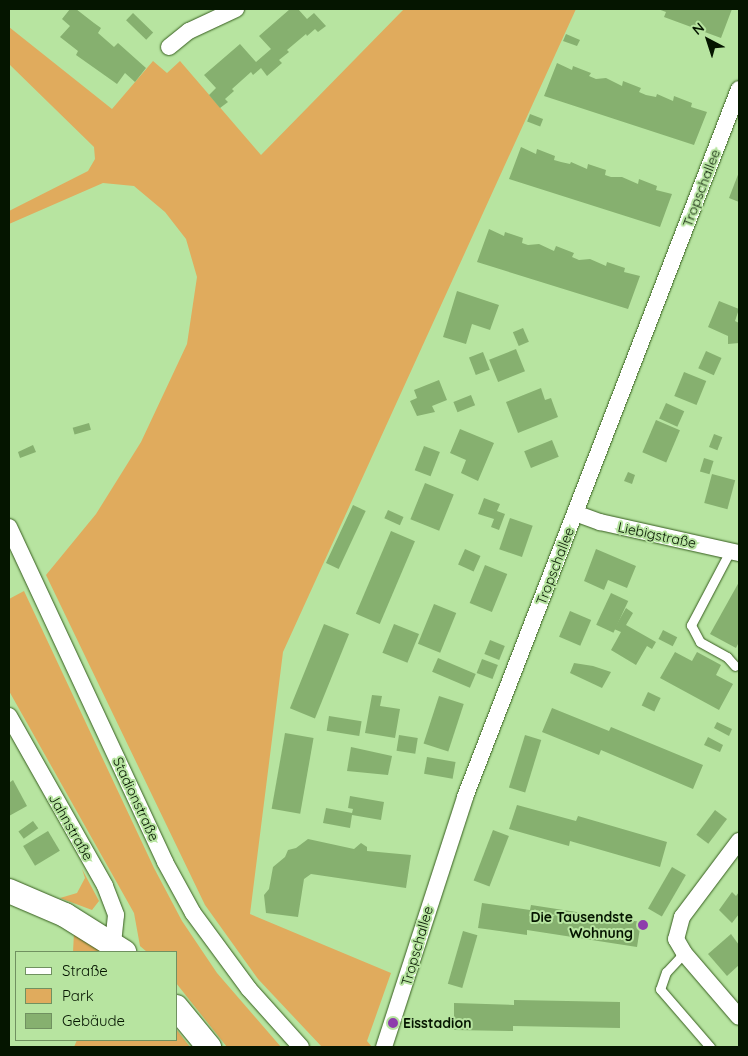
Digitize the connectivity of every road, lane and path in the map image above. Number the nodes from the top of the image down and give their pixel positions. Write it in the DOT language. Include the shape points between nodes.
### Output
graph roads {
  1 [pos="236,9"];
  2 [pos="169,47"];
  3 [pos="739,89"];
  4 [pos="575,513"];
  5 [pos="9,527"];
  6 [pos="734,552"];
  7 [pos="735,666"];
  8 [pos="9,716"];
  9 [pos="739,841"];
  10 [pos="9,891"];
  11 [pos="118,948"];
  12 [pos="684,953"];
  13 [pos="178,1009"];
  14 [pos="739,1018"];
  15 [pos="209,1047"];
  16 [pos="301,1047"];
  17 [pos="384,1047"];
  18 [pos="710,1047"];
  1 -- 2 [label="street" via="189,31"];
  3 -- 4 [label="street, Tropschallee"];
  4 -- 6 [label="street, Liebigstraße"];
  4 -- 17 [label="street, Tropschallee" via="465,797"];
  5 -- 16 [label="street, Stadionstraße" via="165,862 193,913 249,989"];
  6 -- 7 [label="lane" via="691,625 700,642 727,656"];
  8 -- 11 [label="street, Jahnstraße" via="105,886 116,915"];
  9 -- 12 [label="street" via="678,924 676,939"];
  10 -- 11 [label="street" via="65,915"];
  12 -- 14 [label="street"];
  12 -- 18 [label="lane" via="666,972 660,989"];
  13 -- 15 [label="street"];
}
